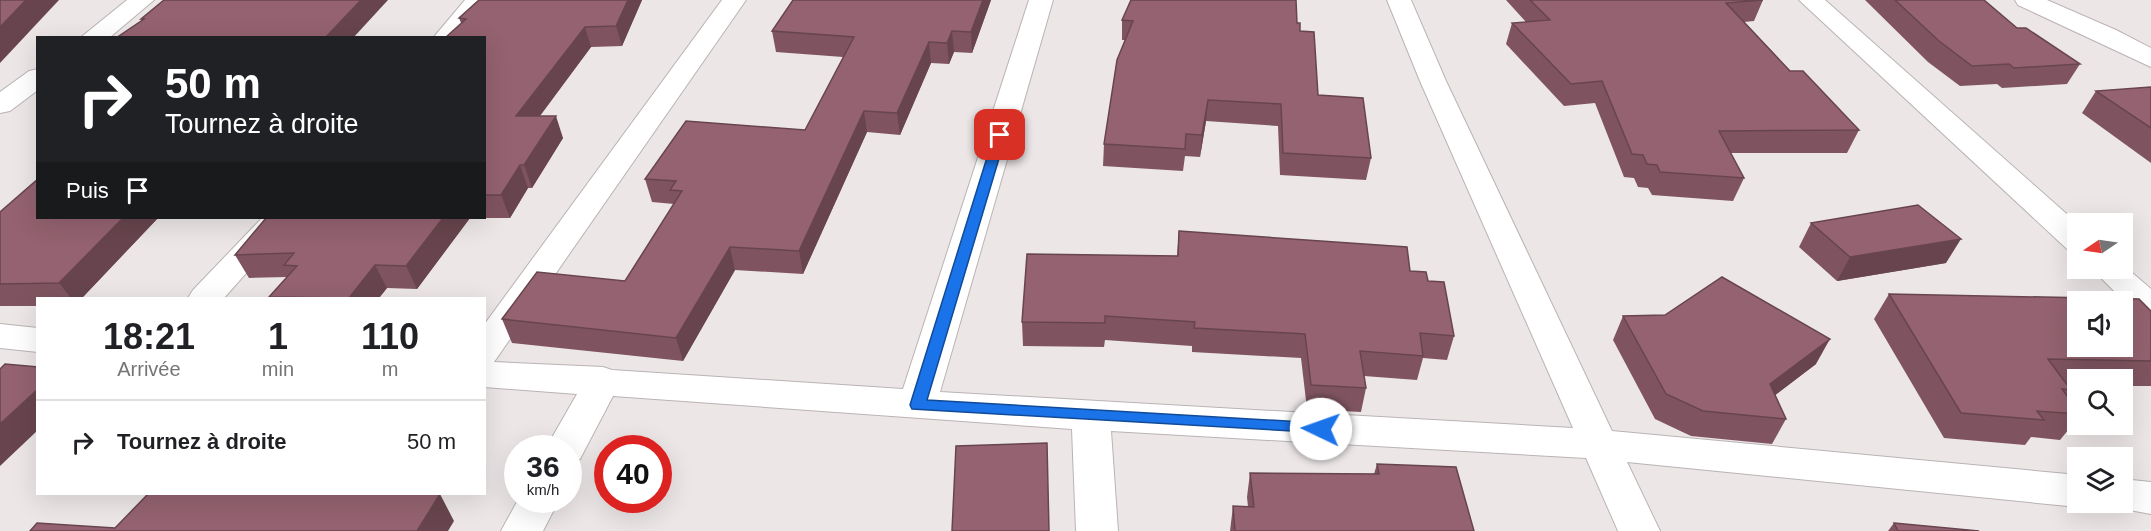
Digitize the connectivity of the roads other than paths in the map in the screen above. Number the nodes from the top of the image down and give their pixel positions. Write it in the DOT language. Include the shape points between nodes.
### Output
graph roads {
  1 [pos="142,0"];
  2 [pos="478,0"];
  3 [pos="734,0"];
  4 [pos="1041,0"];
  5 [pos="1399,0"];
  6 [pos="1811,0"];
  7 [pos="2027,0"];
  8 [pos="95,36"];
  9 [pos="447,36"];
  10 [pos="2151,59"];
  11 [pos="36,78"];
  12 [pos="0,105"];
  13 [pos="278,219"];
  14 [pos="2067,232"];
  15 [pos="2119,279"];
  16 [pos="206,297"];
  17 [pos="2151,308"];
  18 [pos="0,336"];
  19 [pos="36,340"];
  20 [pos="486,349"];
  21 [pos="486,374"];
  22 [pos="603,380"];
  23 [pos="917,405"];
  24 [pos="1091,416"];
  25 [pos="573,435"];
  26 [pos="1598,444"];
  27 [pos="2067,490"];
  28 [pos="2133,496"];
  29 [pos="2151,498"];
  30 [pos="532,513"];
  31 [pos="522,531"];
  32 [pos="1097,531"];
  33 [pos="1639,531"];
  1 -- 8 [label="street"];
  2 -- 9 [label="street"];
  3 -- 20 [label="street"];
  4 -- 23 [label="street"];
  5 -- 26 [label="street" via="1432,81"];
  6 -- 14 [label="street"];
  7 -- 10 [label="street"];
  11 -- 12 [label="street"];
  13 -- 16 [label="street"];
  15 -- 17 [label="street"];
  18 -- 19 [label="street"];
  21 -- 22 [label="street"];
  22 -- 23 [label="street"];
  22 -- 25 [label="street"];
  23 -- 24 [label="street"];
  24 -- 26 [label="street"];
  24 -- 32 [label="street"];
  26 -- 27 [label="street"];
  26 -- 33 [label="street"];
  28 -- 29 [label="street"];
  30 -- 31 [label="street"];
}
